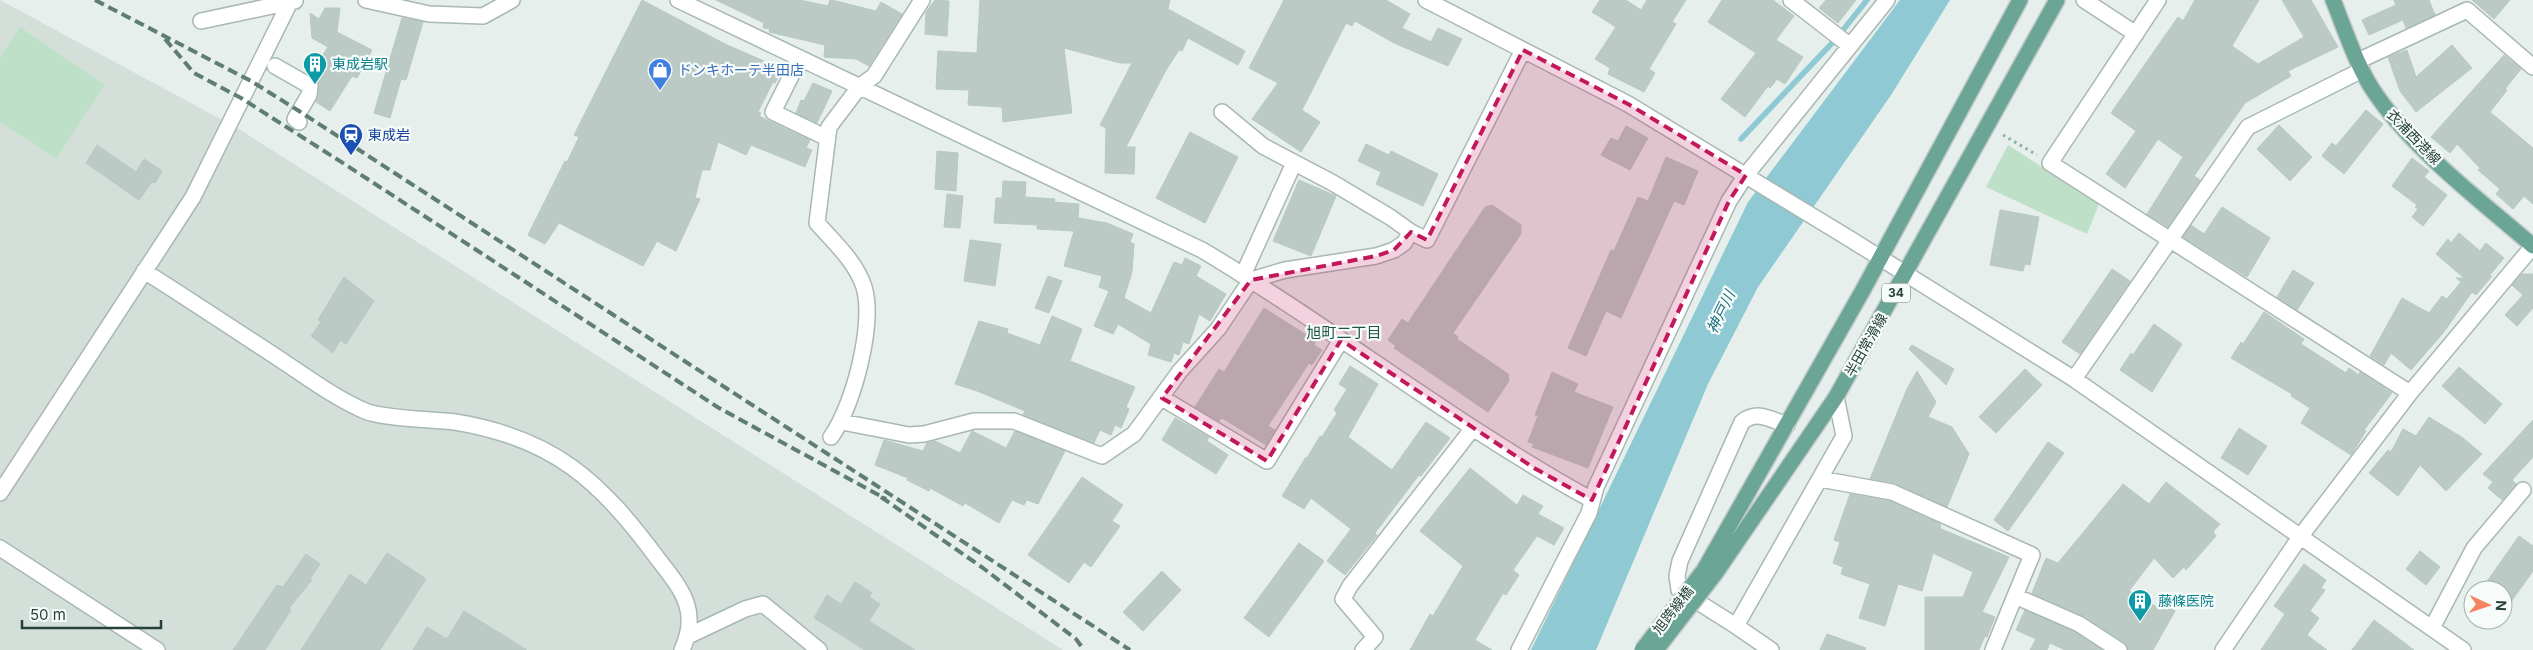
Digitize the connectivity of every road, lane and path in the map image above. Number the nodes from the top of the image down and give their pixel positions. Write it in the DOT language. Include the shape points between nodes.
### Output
graph roads {
  1 [pos="366,0"];
  2 [pos="512,0"];
  3 [pos="678,0"];
  4 [pos="922,0"];
  5 [pos="1426,0"];
  6 [pos="1791,0"];
  7 [pos="1887,0"];
  8 [pos="2020,0"];
  9 [pos="2057,0"];
  10 [pos="2084,0"];
  11 [pos="2158,0"];
  12 [pos="2333,0"];
  13 [pos="293,1"];
  14 [pos="202,21"];
  15 [pos="2136,34"];
  16 [pos="1842,40"];
  17 [pos="1523,50"];
  18 [pos="800,58"];
  19 [pos="275,66"];
  20 [pos="2360,66"];
  21 [pos="2533,67"];
  22 [pos="860,86"];
  23 [pos="1222,112"];
  24 [pos="299,122"];
  25 [pos="2003,135"];
  26 [pos="827,138"];
  27 [pos="1294,163"];
  28 [pos="2050,163"];
  29 [pos="1746,175"];
  30 [pos="1411,232"];
  31 [pos="2169,239"];
  32 [pos="2533,246"];
  33 [pos="1880,258"];
  34 [pos="144,271"];
  35 [pos="1906,274"];
  36 [pos="1247,277"];
  37 [pos="1341,340"];
  38 [pos="2074,379"];
  39 [pos="2410,393"];
  40 [pos="1836,397"];
  41 [pos="1162,398"];
  42 [pos="842,422"];
  43 [pos="1787,425"];
  44 [pos="1473,428"];
  45 [pos="832,437"];
  46 [pos="1820,479"];
  47 [pos="2523,490"];
  48 [pos="0,493"];
  49 [pos="1592,500"];
  50 [pos="2300,536"];
  51 [pos="0,548"];
  52 [pos="1710,572"];
  53 [pos="2015,596"];
  54 [pos="1736,626"];
  55 [pos="2432,628"];
  56 [pos="688,636"];
  57 [pos="2225,649"];
  58 [pos="157,650"];
  59 [pos="682,650"];
  60 [pos="819,650"];
  61 [pos="1363,650"];
  62 [pos="1519,650"];
  63 [pos="1642,650"];
  64 [pos="1656,650"];
  65 [pos="1771,650"];
  66 [pos="1992,650"];
  67 [pos="2119,650"];
  68 [pos="2464,650"];
  1 -- 2 [label="street" via="429,14 483,16"];
  3 -- 18 [label="street"];
  4 -- 22 [label="street" via="874,76"];
  5 -- 17 [label="street"];
  6 -- 16 [label="street"];
  7 -- 16 [label="street"];
  8 -- 33 [label="main road, 34"];
  9 -- 35 [label="main road, 半田常滑線 / 34"];
  10 -- 15 [label="street"];
  11 -- 15 [label="street"];
  12 -- 20 [label="main road, 衣浦西港線"];
  13 -- 14 [label="street"];
  13 -- 34 [label="street" via="192,197"];
  15 -- 28 [label="street"];
  16 -- 29 [label="street"];
  17 -- 29 [label="street" via="1628,104"];
  17 -- 30 [label="street" via="1428,240"];
  18 -- 22 [label="street"];
  18 -- 26 [label="street" via="773,112"];
  19 -- 24 [label="street" via="310,86 309,95 295,119"];
  20 -- 21 [label="street" via="2468,10"];
  20 -- 31 [label="street" via="2248,127"];
  20 -- 32 [label="main road, 衣浦西港線" via="2376,96 2400,126"];
  22 -- 26 [label="street" via="829,127"];
  22 -- 36 [label="street" via="1202,250"];
  23 -- 27 [label="street" via="1263,146"];
  25 -- 28 [label="path"];
  26 -- 42 [label="street" via="817,223 849,259 864,286 868,307 858,372"];
  27 -- 30 [label="street" via="1333,183"];
  27 -- 36 [label="street"];
  28 -- 31 [label="street"];
  29 -- 33 [label="street"];
  29 -- 49 [label="street" via="1729,201"];
  30 -- 36 [label="street" via="1394,250 1376,256"];
  31 -- 38 [label="street"];
  31 -- 39 [label="street"];
  32 -- 39 [label="street"];
  33 -- 35 [label="street"];
  33 -- 43 [label="main road, 34"];
  34 -- 48 [label="street"];
  34 -- 56 [label="street" via="366,412 456,422 513,436 553,453 593,482 625,514 681,589 691,616"];
  35 -- 38 [label="street"];
  35 -- 40 [label="main road, 半田常滑線 / 34"];
  36 -- 37 [label="street"];
  36 -- 41 [label="street" via="1218,329 1180,371"];
  37 -- 41 [label="street" via="1267,462"];
  37 -- 44 [label="street"];
  38 -- 50 [label="street"];
  39 -- 50 [label="street"];
  40 -- 46 [label="street" via="1844,436"];
  40 -- 52 [label="main road, 半田常滑線 / 34"];
  41 -- 42 [label="street" via="1134,434 1102,456 1014,421 974,421 910,435"];
  42 -- 45 [label="street"];
  43 -- 52 [label="main road, 34"];
  43 -- 54 [label="street" via="1759,415 1750,416 1742,422 1680,561 1679,590"];
  44 -- 49 [label="street" via="1534,468"];
  44 -- 61 [label="street" via="1342,599 1375,636"];
  46 -- 53 [label="street" via="1892,492 2032,555"];
  46 -- 54 [label="street"];
  47 -- 55 [label="street" via="2474,548"];
  49 -- 62 [label="street" via="1589,513"];
  50 -- 55 [label="street"];
  50 -- 57 [label="street"];
  51 -- 58 [label="street"];
  52 -- 63 [label="main road, 旭跨線橋 / 34, bridge"];
  52 -- 64 [label="main road, 旭跨線橋 / 34, bridge"];
  53 -- 66 [label="street"];
  53 -- 67 [label="street" via="2079,624"];
  54 -- 65 [label="street"];
  55 -- 68 [label="street"];
  56 -- 59 [label="street"];
  56 -- 60 [label="street" via="763,604"];
}
